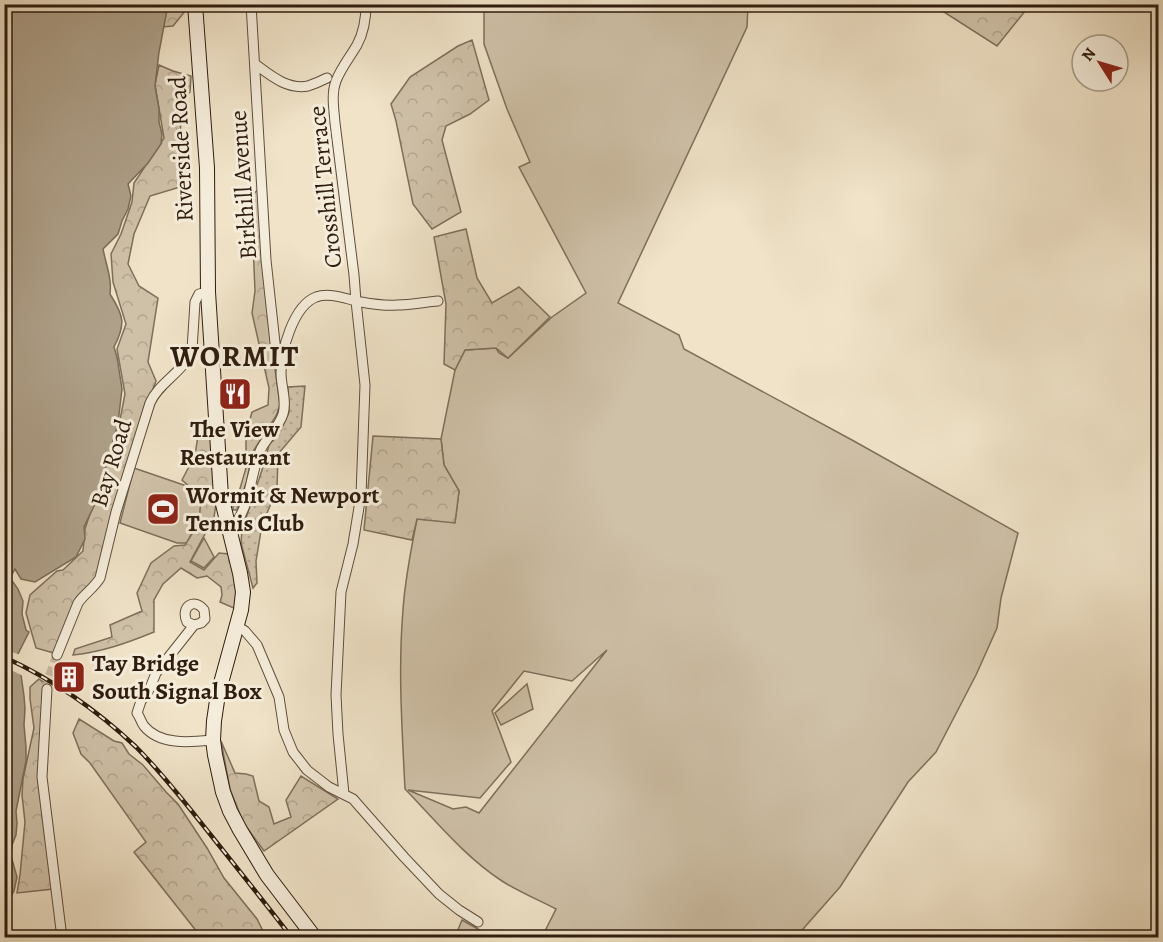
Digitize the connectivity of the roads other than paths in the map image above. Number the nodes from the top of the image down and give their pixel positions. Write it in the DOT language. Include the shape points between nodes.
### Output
graph roads {
  1 [pos="195,4"];
  2 [pos="252,4"];
  3 [pos="366,4"];
  4 [pos="255,64"];
  5 [pos="327,78"];
  6 [pos="208,291"];
  7 [pos="356,301"];
  8 [pos="438,301"];
  9 [pos="282,360"];
  10 [pos="229,524"];
  11 [pos="194,625"];
  12 [pos="237,626"];
  13 [pos="57,655"];
  14 [pos="47,689"];
  15 [pos="213,740"];
  16 [pos="344,794"];
  17 [pos="478,922"];
  18 [pos="62,938"];
  19 [pos="315,938"];
  1 -- 6 [label="main road, Riverside Road" via="207,168"];
  2 -- 4 [label="street, Birkhill Avenue"];
  3 -- 7 [label="street, Crosshill Terrace" via="361,38 335,83 333,98"];
  4 -- 5 [label="street" via="294,86 308,86"];
  4 -- 9 [label="street, Birkhill Avenue" via="266,260 276,352"];
  6 -- 10 [label="main road, Riverside Road" via="221,496"];
  6 -- 13 [label="street, Bay Road" via="196,298 190,356 150,403 99,579 78,603"];
  7 -- 8 [label="street" via="397,306"];
  7 -- 9 [label="street" via="331,296 310,300 292,321"];
  7 -- 16 [label="street, Crosshill Terrace" via="365,385 364,432 361,495 341,592 336,695"];
  9 -- 10 [label="street" via="283,413 258,455 238,519"];
  10 -- 12 [label="main road, Riverside Road" via="243,592"];
  11 -- 15 [label="street" via="156,673 137,713 145,727 159,737 180,743"];
  12 -- 15 [label="main road, Riverside Road" via="218,693"];
  12 -- 16 [label="street" via="257,645 279,698 293,752 307,770"];
  14 -- 18 [label="street" via="42,777"];
  15 -- 19 [label="main road, Riverside Road" via="230,811 267,875"];
  16 -- 17 [label="street" via="353,799 439,894"];
}
